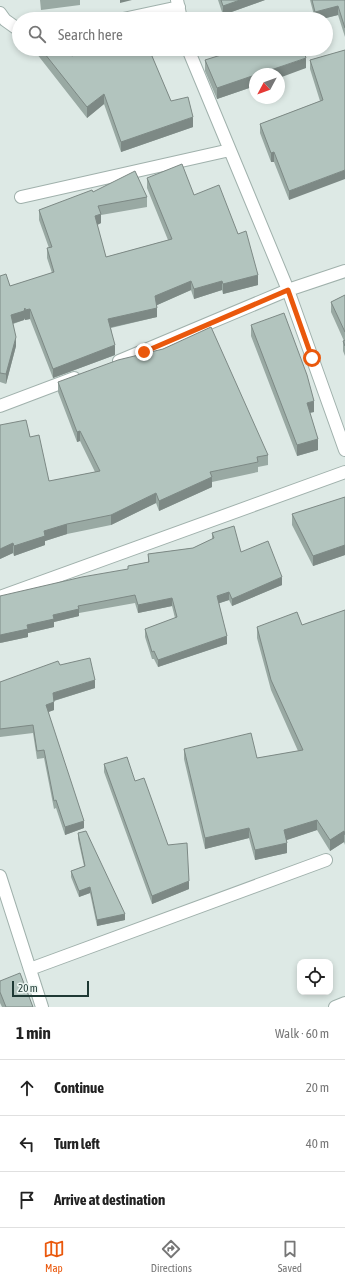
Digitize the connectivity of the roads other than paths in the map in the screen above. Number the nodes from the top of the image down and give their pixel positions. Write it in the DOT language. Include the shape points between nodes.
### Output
graph roads {
  1 [pos="178,3"];
  2 [pos="147,12"];
  3 [pos="0,14"];
  4 [pos="12,25"];
  5 [pos="191,56"];
  6 [pos="230,150"];
  7 [pos="21,196"];
  8 [pos="345,271"];
  9 [pos="288,290"];
  10 [pos="108,366"];
  11 [pos="86,374"];
  12 [pos="0,406"];
  13 [pos="345,450"];
  14 [pos="345,472"];
  15 [pos="0,597"];
  16 [pos="326,860"];
  17 [pos="0,876"];
  18 [pos="30,969"];
  19 [pos="345,1003"];
  20 [pos="42,1007"];
  21 [pos="335,1007"];
  1 -- 2 [label="street"];
  3 -- 4 [label="street"];
  5 -- 6 [label="street"];
  6 -- 7 [label="street"];
  6 -- 9 [label="street"];
  8 -- 9 [label="street"];
  9 -- 10 [label="street"];
  9 -- 13 [label="street"];
  11 -- 12 [label="street"];
  14 -- 15 [label="street"];
  16 -- 18 [label="street"];
  17 -- 18 [label="street"];
  18 -- 20 [label="street"];
  19 -- 21 [label="street"];
}
